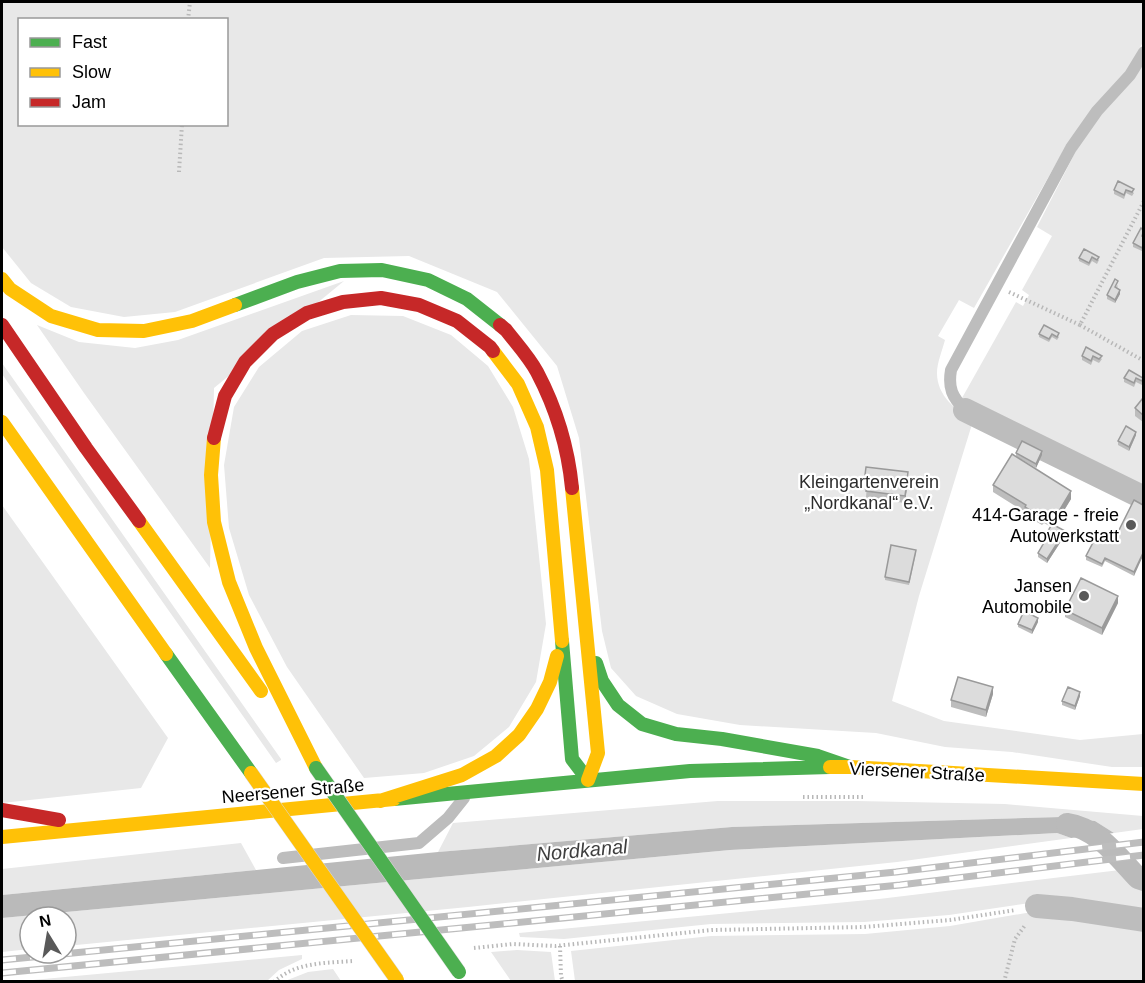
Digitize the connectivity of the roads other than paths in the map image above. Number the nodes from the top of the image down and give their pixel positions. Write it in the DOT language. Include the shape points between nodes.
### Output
graph roads {
  1 [pos="1143,52"];
  2 [pos="2,279"];
  3 [pos="2,325"];
  4 [pos="965,410"];
  5 [pos="2,422"];
  6 [pos="1143,498"];
  7 [pos="586,635"];
  8 [pos="562,637"];
  9 [pos="850,767"];
  10 [pos="316,768"];
  11 [pos="588,780"];
  12 [pos="1143,784"];
  13 [pos="469,792"];
  14 [pos="380,801"];
  15 [pos="2,810"];
  16 [pos="124,824"];
  17 [pos="2,837"];
  18 [pos="283,858"];
  19 [pos="1037,906"];
  20 [pos="1143,920"];
  21 [pos="462,977"];
  22 [pos="397,981"];
  1 -- 4 [label="lane" via="1130,75 1097,111 1071,148 951,370 951,391"];
  2 -- 7 [label="main road" via="10,289 51,316 98,330 144,331 192,321 297,282 340,271 382,270 428,280 467,299 506,330 536,370 557,415 570,465"];
  3 -- 10 [label="main road"];
  4 -- 6 [label="street"];
  5 -- 22 [label="main road, bridge"];
  7 -- 9 [label="main road" via="607,689 618,705 642,724 676,734 818,756"];
  7 -- 11 [label="main road" via="598,753"];
  8 -- 10 [label="main road" via="547,470 537,427 518,384 490,347 458,321 418,304 381,298 344,302 307,313 273,334 245,362 225,396 215,432 211,475 214,522 229,582 256,648"];
  8 -- 11 [label="main road" via="572,759"];
  8 -- 14 [label="main road" via="550,682 537,709 519,735 496,756 462,775"];
  9 -- 11 [label="main road, Viersener Straße" via="690,771"];
  9 -- 12 [label="main road, Viersener Straße"];
  10 -- 21 [label="main road, bridge"];
  11 -- 13 [label="main road, Neersener Straße"];
  13 -- 14 [label="main road, Neersener Straße"];
  13 -- 18 [label="lane" via="448,818 419,843"];
  14 -- 16 [label="main road, Neersener Straße"];
  15 -- 16 [label="main road" via="52,819"];
  16 -- 17 [label="main road, Neersener Straße"];
  19 -- 20 [label="street"];
}
